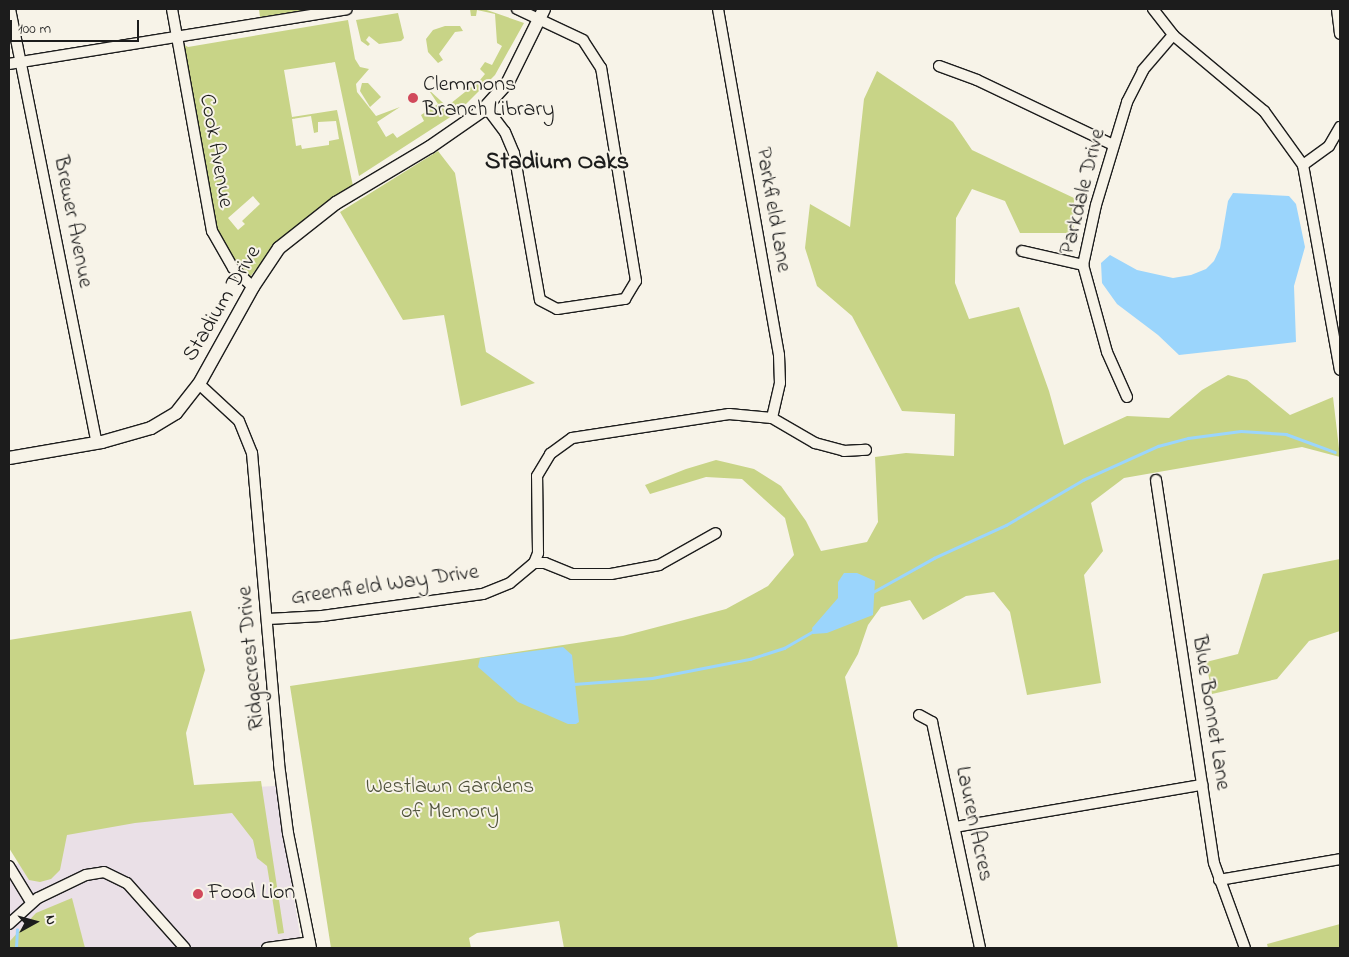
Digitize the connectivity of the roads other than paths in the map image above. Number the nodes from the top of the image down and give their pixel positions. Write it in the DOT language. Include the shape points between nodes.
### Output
graph roads {
  1 [pos="10,9"];
  2 [pos="172,9"];
  3 [pos="347,9"];
  4 [pos="517,9"];
  5 [pos="718,9"];
  6 [pos="1153,9"];
  7 [pos="1337,9"];
  8 [pos="542,14"];
  9 [pos="1340,34"];
  10 [pos="1173,35"];
  11 [pos="176,39"];
  12 [pos="20,62"];
  13 [pos="9,64"];
  14 [pos="939,66"];
  15 [pos="486,107"];
  16 [pos="1340,127"];
  17 [pos="1113,145"];
  18 [pos="1303,165"];
  19 [pos="1022,251"];
  20 [pos="1083,265"];
  21 [pos="253,287"];
  22 [pos="1340,370"];
  23 [pos="199,384"];
  24 [pos="1127,397"];
  25 [pos="772,418"];
  26 [pos="97,443"];
  27 [pos="866,450"];
  28 [pos="9,458"];
  29 [pos="1156,480"];
  30 [pos="716,533"];
  31 [pos="534,563"];
  32 [pos="268,619"];
  33 [pos="920,715"];
  34 [pos="1202,786"];
  35 [pos="955,827"];
  36 [pos="1340,859"];
  37 [pos="9,866"];
  38 [pos="1219,880"];
  39 [pos="31,902"];
  40 [pos="9,924"];
  41 [pos="310,945"];
  42 [pos="185,948"];
  43 [pos="267,948"];
  44 [pos="980,948"];
  45 [pos="1245,948"];
  1 -- 12 [label="street, Brewer Avenue"];
  2 -- 11 [label="street, Cook Avenue"];
  3 -- 11 [label="street" via="184,34"];
  4 -- 8 [label="street"];
  5 -- 25 [label="street, Parkfield Lane" via="779,355 780,384"];
  6 -- 10 [label="street"];
  7 -- 9 [label="street"];
  8 -- 15 [label="street, Stadium Drive" via="508,82"];
  8 -- 15 [label="street" via="583,40 601,68 636,281 625,299 557,310 540,300 514,153 505,132"];
  10 -- 17 [label="street, Parkdale Drive" via="1143,70 1133,88"];
  10 -- 18 [label="street" via="1264,111"];
  11 -- 12 [label="street"];
  11 -- 21 [label="street, Cook Avenue" via="212,231 233,268"];
  12 -- 13 [label="street"];
  12 -- 26 [label="street, Brewer Avenue"];
  14 -- 17 [label="street" via="977,80"];
  15 -- 21 [label="street, Stadium Drive" via="430,147 313,219 279,248"];
  16 -- 18 [label="street" via="1328,146"];
  17 -- 20 [label="street, Parkdale Drive"];
  18 -- 22 [label="street"];
  19 -- 20 [label="street"];
  20 -- 24 [label="street, Parkdale Drive" via="1107,352"];
  21 -- 23 [label="street, Stadium Drive"];
  23 -- 26 [label="street, Stadium Drive" via="176,413 162,423"];
  23 -- 32 [label="street, Ridgecrest Drive" via="228,408 249,440"];
  25 -- 27 [label="street" via="815,443 844,452"];
  25 -- 31 [label="street" via="729,414 572,438 550,454 537,476 538,553"];
  26 -- 28 [label="street, Stadium Drive"];
  29 -- 34 [label="street, Blue Bonnet Lane"];
  30 -- 31 [label="street" via="659,565 611,574 572,574 545,562"];
  31 -- 32 [label="street, Greenfield Way Drive" via="510,583 483,594 322,616"];
  32 -- 41 [label="street, Ridgecrest Drive" via="283,798"];
  33 -- 35 [label="street, Lauren Acres" via="932,722"];
  34 -- 35 [label="street"];
  34 -- 38 [label="street, Blue Bonnet Lane"];
  35 -- 44 [label="street, Lauren Acres"];
  36 -- 38 [label="street"];
  37 -- 39 [label="street"];
  38 -- 45 [label="street, Blue Bonnet Lane"];
  39 -- 40 [label="street"];
  39 -- 42 [label="street" via="86,875 110,873 127,883"];
  41 -- 43 [label="street"];
}
